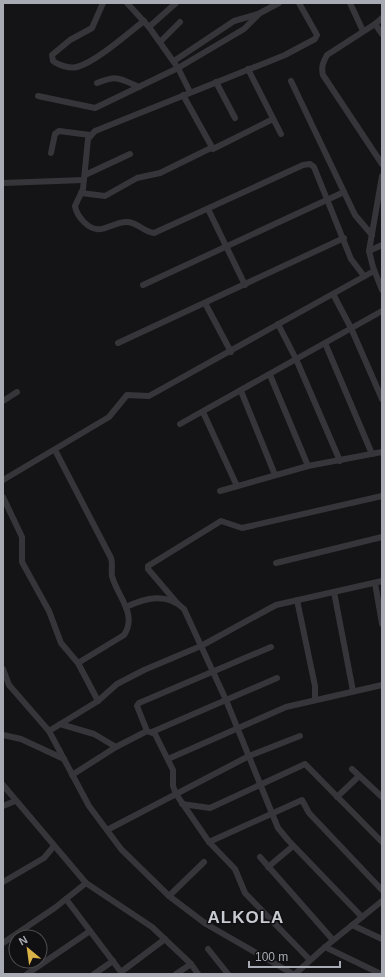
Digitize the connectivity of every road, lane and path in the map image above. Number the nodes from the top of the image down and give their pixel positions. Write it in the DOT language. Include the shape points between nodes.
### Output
graph roads {
  1 [pos="102,3"];
  2 [pos="127,3"];
  3 [pos="176,3"];
  4 [pos="279,3"];
  5 [pos="299,3"];
  6 [pos="350,3"];
  7 [pos="260,13"];
  8 [pos="382,18"];
  9 [pos="144,21"];
  10 [pos="180,22"];
  11 [pos="375,24"];
  12 [pos="150,27"];
  13 [pos="363,31"];
  14 [pos="382,34"];
  15 [pos="160,42"];
  16 [pos="174,61"];
  17 [pos="178,68"];
  18 [pos="248,69"];
  19 [pos="291,81"];
  20 [pos="216,82"];
  21 [pos="97,83"];
  22 [pos="139,87"];
  23 [pos="190,92"];
  24 [pos="183,95"];
  25 [pos="38,96"];
  26 [pos="235,118"];
  27 [pos="273,119"];
  28 [pos="281,134"];
  29 [pos="90,135"];
  30 [pos="212,148"];
  31 [pos="51,153"];
  32 [pos="130,154"];
  33 [pos="382,164"];
  34 [pos="382,176"];
  35 [pos="85,178"];
  36 [pos="3,183"];
  37 [pos="344,192"];
  38 [pos="81,193"];
  39 [pos="328,199"];
  40 [pos="208,209"];
  41 [pos="372,235"];
  42 [pos="344,238"];
  43 [pos="382,245"];
  44 [pos="227,246"];
  45 [pos="369,251"];
  46 [pos="374,271"];
  47 [pos="364,276"];
  48 [pos="143,285"];
  49 [pos="245,285"];
  50 [pos="382,290"];
  51 [pos="333,294"];
  52 [pos="205,303"];
  53 [pos="382,311"];
  54 [pos="278,324"];
  55 [pos="351,328"];
  56 [pos="118,343"];
  57 [pos="325,343"];
  58 [pos="231,352"];
  59 [pos="296,359"];
  60 [pos="270,375"];
  61 [pos="241,391"];
  62 [pos="17,392"];
  63 [pos="382,399"];
  64 [pos="3,401"];
  65 [pos="203,412"];
  66 [pos="180,424"];
  67 [pos="55,450"];
  68 [pos="382,452"];
  69 [pos="372,454"];
  70 [pos="340,461"];
  71 [pos="308,466"];
  72 [pos="275,475"];
  73 [pos="3,480"];
  74 [pos="237,486"];
  75 [pos="220,490"];
  76 [pos="382,496"];
  77 [pos="3,497"];
  78 [pos="382,538"];
  79 [pos="276,563"];
  80 [pos="382,582"];
  81 [pos="375,583"];
  82 [pos="334,592"];
  83 [pos="297,600"];
  84 [pos="177,604"];
  85 [pos="126,607"];
  86 [pos="382,624"];
  87 [pos="201,646"];
  88 [pos="271,646"];
  89 [pos="78,663"];
  90 [pos="3,669"];
  91 [pos="213,672"];
  92 [pos="276,678"];
  93 [pos="382,684"];
  94 [pos="353,691"];
  95 [pos="315,699"];
  96 [pos="226,700"];
  97 [pos="98,701"];
  98 [pos="60,724"];
  99 [pos="238,728"];
  100 [pos="49,731"];
  101 [pos="150,732"];
  102 [pos="3,735"];
  103 [pos="300,736"];
  104 [pos="116,747"];
  105 [pos="249,756"];
  106 [pos="168,759"];
  107 [pos="64,760"];
  108 [pos="352,769"];
  109 [pos="72,775"];
  110 [pos="359,776"];
  111 [pos="259,785"];
  112 [pos="3,786"];
  113 [pos="176,794"];
  114 [pos="337,797"];
  115 [pos="382,797"];
  116 [pos="15,801"];
  117 [pos="182,804"];
  118 [pos="3,806"];
  119 [pos="271,813"];
  120 [pos="107,830"];
  121 [pos="209,842"];
  122 [pos="382,842"];
  123 [pos="54,846"];
  124 [pos="293,846"];
  125 [pos="260,857"];
  126 [pos="204,862"];
  127 [pos="268,867"];
  128 [pos="3,882"];
  129 [pos="86,883"];
  130 [pos="382,890"];
  131 [pos="169,896"];
  132 [pos="66,899"];
  133 [pos="382,901"];
  134 [pos="362,917"];
  135 [pos="352,925"];
  136 [pos="90,931"];
  137 [pos="382,938"];
  138 [pos="165,939"];
  139 [pos="333,940"];
  140 [pos="3,943"];
  141 [pos="325,947"];
  142 [pos="208,949"];
  143 [pos="310,960"];
  144 [pos="113,961"];
  145 [pos="191,964"];
  146 [pos="27,974"];
  147 [pos="94,974"];
  148 [pos="176,974"];
  149 [pos="198,974"];
  150 [pos="228,974"];
  151 [pos="294,974"];
  152 [pos="381,974"];
  1 -- 9 [label="street" via="92,28 70,40 52,55 53,61 73,68 82,65"];
  2 -- 9 [label="street"];
  3 -- 12 [label="street"];
  4 -- 7 [label="street"];
  5 -- 18 [label="street" via="316,37 285,55"];
  6 -- 13 [label="street"];
  7 -- 16 [label="street" via="234,21"];
  7 -- 17 [label="street" via="244,29"];
  8 -- 11 [label="street"];
  9 -- 12 [label="street"];
  10 -- 15 [label="street"];
  11 -- 13 [label="street"];
  11 -- 14 [label="street"];
  12 -- 15 [label="street"];
  13 -- 33 [label="street" via="327,55 322,69 323,75"];
  15 -- 16 [label="street"];
  16 -- 17 [label="street"];
  17 -- 22 [label="street"];
  17 -- 23 [label="street"];
  18 -- 20 [label="street"];
  18 -- 27 [label="street"];
  19 -- 37 [label="street"];
  20 -- 23 [label="street"];
  20 -- 26 [label="street"];
  21 -- 22 [label="street" via="118,78"];
  22 -- 25 [label="street" via="95,108"];
  23 -- 24 [label="street"];
  24 -- 29 [label="street"];
  24 -- 30 [label="street"];
  27 -- 28 [label="street"];
  27 -- 30 [label="street" via="215,149"];
  29 -- 31 [label="street" via="59,131 55,134"];
  29 -- 35 [label="street"];
  30 -- 38 [label="street" via="160,173 137,178 105,196"];
  32 -- 35 [label="street"];
  34 -- 41 [label="street"];
  35 -- 36 [label="street"];
  35 -- 38 [label="street"];
  37 -- 39 [label="street"];
  37 -- 41 [label="street" via="358,220"];
  38 -- 40 [label="street" via="76,201 76,210 85,223 98,230 126,222 154,233"];
  39 -- 40 [label="street" via="314,167 306,164"];
  39 -- 42 [label="street"];
  39 -- 44 [label="street"];
  40 -- 44 [label="street"];
  41 -- 45 [label="street"];
  42 -- 47 [label="street" via="351,259"];
  42 -- 49 [label="street"];
  43 -- 45 [label="street"];
  44 -- 48 [label="street"];
  44 -- 49 [label="street"];
  45 -- 46 [label="street"];
  46 -- 47 [label="street"];
  46 -- 50 [label="street"];
  47 -- 51 [label="street"];
  49 -- 52 [label="street"];
  51 -- 54 [label="street"];
  51 -- 55 [label="street"];
  52 -- 56 [label="street"];
  52 -- 58 [label="street"];
  53 -- 55 [label="street"];
  54 -- 58 [label="street"];
  54 -- 59 [label="street"];
  55 -- 57 [label="street"];
  55 -- 63 [label="street"];
  57 -- 59 [label="street"];
  57 -- 69 [label="street"];
  58 -- 67 [label="street" via="149,396 127,395 109,417"];
  59 -- 60 [label="street"];
  59 -- 70 [label="street"];
  60 -- 61 [label="street"];
  60 -- 71 [label="street"];
  61 -- 65 [label="street"];
  61 -- 72 [label="street"];
  62 -- 64 [label="street"];
  65 -- 66 [label="street"];
  65 -- 74 [label="street"];
  67 -- 73 [label="street"];
  67 -- 85 [label="street" via="111,558 112,576"];
  68 -- 69 [label="street"];
  69 -- 70 [label="street"];
  70 -- 71 [label="street"];
  71 -- 72 [label="street"];
  72 -- 74 [label="street"];
  74 -- 75 [label="street"];
  76 -- 84 [label="street" via="242,528 221,521 148,566"];
  77 -- 89 [label="street" via="22,537 22,562 49,611 61,643"];
  78 -- 79 [label="street"];
  80 -- 81 [label="street"];
  81 -- 82 [label="street"];
  81 -- 86 [label="street"];
  82 -- 83 [label="street"];
  82 -- 94 [label="street"];
  83 -- 87 [label="street" via="276,605"];
  83 -- 95 [label="street" via="315,686"];
  84 -- 85 [label="street" via="152,598"];
  84 -- 87 [label="street" via="187,613"];
  85 -- 89 [label="street" via="129,620 124,635"];
  87 -- 91 [label="street"];
  87 -- 97 [label="street" via="117,684"];
  88 -- 91 [label="street"];
  89 -- 97 [label="street"];
  90 -- 100 [label="street" via="9,685"];
  91 -- 96 [label="street"];
  91 -- 101 [label="street" via="137,705"];
  92 -- 96 [label="street"];
  93 -- 94 [label="street"];
  94 -- 95 [label="street"];
  95 -- 99 [label="street" via="286,706"];
  96 -- 99 [label="street"];
  96 -- 101 [label="street"];
  97 -- 98 [label="street"];
  98 -- 100 [label="street"];
  98 -- 104 [label="street" via="94,734"];
  99 -- 105 [label="street"];
  99 -- 106 [label="street"];
  100 -- 107 [label="street"];
  101 -- 104 [label="street"];
  101 -- 106 [label="street"];
  102 -- 107 [label="street" via="20,739"];
  103 -- 105 [label="street"];
  104 -- 109 [label="street"];
  105 -- 111 [label="street"];
  105 -- 113 [label="street"];
  106 -- 113 [label="street" via="174,773 173,786"];
  107 -- 109 [label="street"];
  108 -- 110 [label="street"];
  109 -- 120 [label="street" via="89,806"];
  110 -- 114 [label="street"];
  110 -- 115 [label="street"];
  111 -- 114 [label="street" via="305,764"];
  111 -- 117 [label="street" via="210,808"];
  111 -- 119 [label="street"];
  112 -- 116 [label="street"];
  113 -- 117 [label="street"];
  113 -- 120 [label="street"];
  114 -- 122 [label="street"];
  116 -- 118 [label="street"];
  116 -- 123 [label="street"];
  117 -- 121 [label="street"];
  119 -- 121 [label="street"];
  119 -- 124 [label="street" via="278,828"];
  119 -- 130 [label="street" via="302,800 309,813"];
  120 -- 131 [label="street" via="121,849"];
  121 -- 143 [label="street" via="236,869 245,893"];
  123 -- 128 [label="street" via="44,858"];
  123 -- 129 [label="street"];
  124 -- 127 [label="street"];
  124 -- 134 [label="street"];
  125 -- 127 [label="street"];
  126 -- 131 [label="street"];
  127 -- 139 [label="street"];
  129 -- 132 [label="street"];
  129 -- 138 [label="street" via="152,927"];
  131 -- 151 [label="street" via="206,924"];
  132 -- 136 [label="street"];
  132 -- 140 [label="street"];
  133 -- 134 [label="street"];
  134 -- 135 [label="street"];
  135 -- 137 [label="street"];
  135 -- 139 [label="street"];
  136 -- 144 [label="street"];
  136 -- 146 [label="street"];
  138 -- 144 [label="street" via="121,972"];
  138 -- 145 [label="street"];
  139 -- 141 [label="street"];
  141 -- 143 [label="street"];
  141 -- 152 [label="street"];
  142 -- 150 [label="street"];
  143 -- 151 [label="street"];
  144 -- 147 [label="street"];
  145 -- 148 [label="street"];
  145 -- 149 [label="street"];
}
